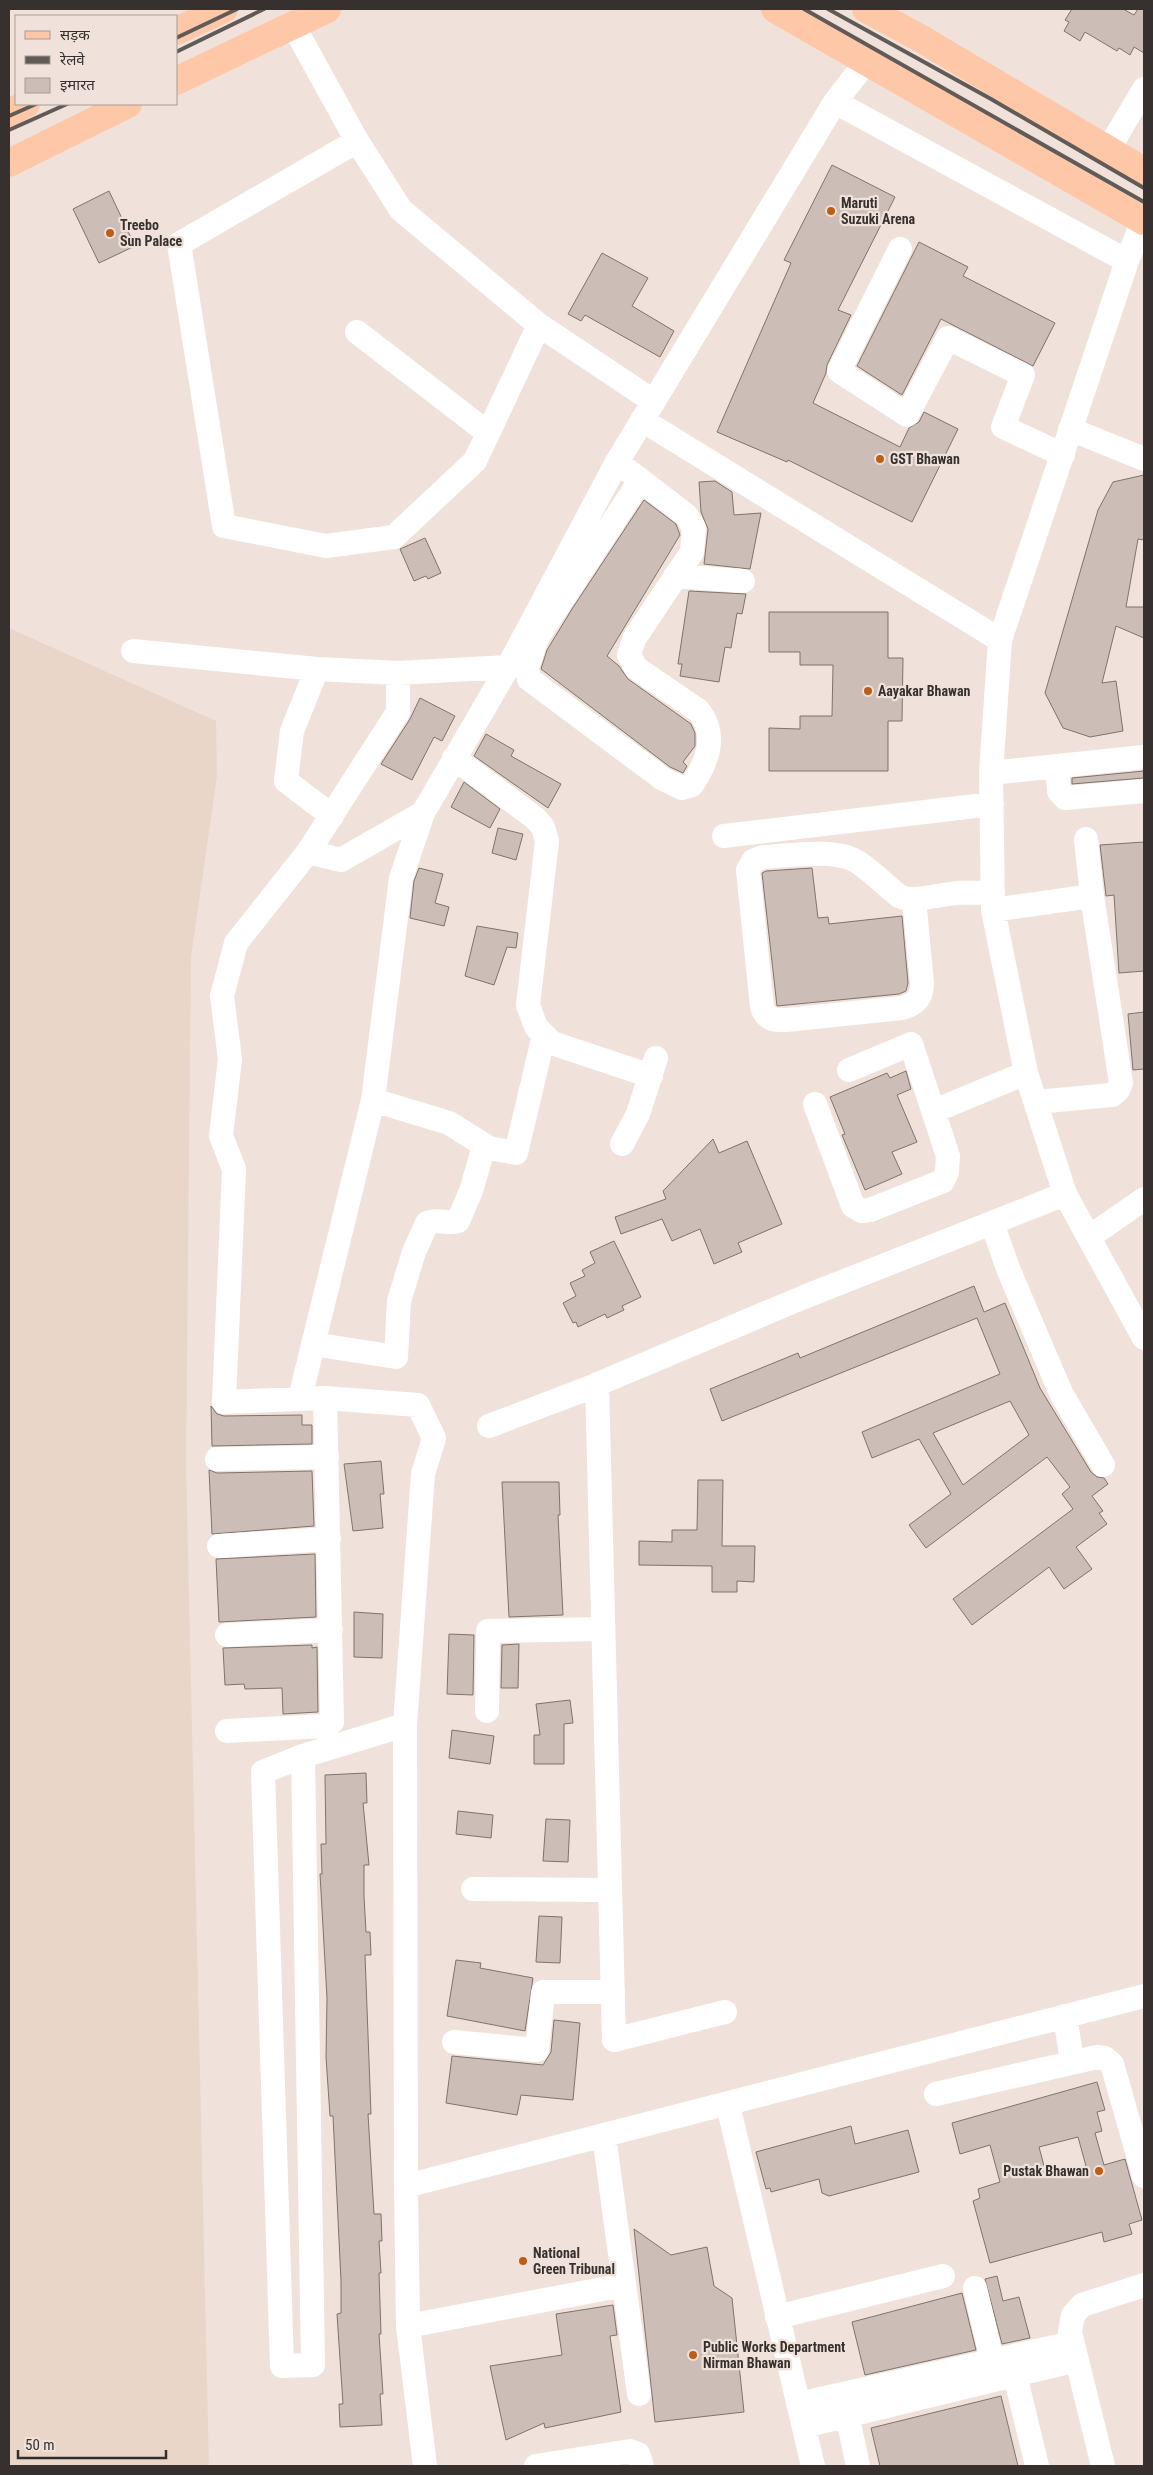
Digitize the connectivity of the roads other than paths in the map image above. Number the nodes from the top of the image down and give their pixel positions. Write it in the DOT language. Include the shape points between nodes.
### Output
graph roads {
  1 [pos="224,9"];
  2 [pos="327,9"];
  3 [pos="775,9"];
  4 [pos="866,9"];
  5 [pos="898,16"];
  6 [pos="293,25"];
  7 [pos="178,30"];
  8 [pos="866,62"];
  9 [pos="178,80"];
  10 [pos="1144,89"];
  11 [pos="835,102"];
  12 [pos="24,105"];
  13 [pos="126,105"];
  14 [pos="9,113"];
  15 [pos="357,141"];
  16 [pos="1108,150"];
  17 [pos="9,163"];
  18 [pos="1143,168"];
  19 [pos="1144,220"];
  20 [pos="900,249"];
  21 [pos="1127,261"];
  22 [pos="539,324"];
  23 [pos="357,332"];
  24 [pos="647,411"];
  25 [pos="1070,429"];
  26 [pos="488,433"];
  27 [pos="1063,455"];
  28 [pos="1144,459"];
  29 [pos="617,462"];
  30 [pos="640,481"];
  31 [pos="675,576"];
  32 [pos="743,582"];
  33 [pos="1000,640"];
  34 [pos="134,651"];
  35 [pos="508,667"];
  36 [pos="317,669"];
  37 [pos="398,673"];
  38 [pos="1144,757"];
  39 [pos="454,758"];
  40 [pos="1057,768"];
  41 [pos="991,773"];
  42 [pos="1144,790"];
  43 [pos="992,804"];
  44 [pos="423,813"];
  45 [pos="332,816"];
  46 [pos="724,836"];
  47 [pos="1086,839"];
  48 [pos="308,852"];
  49 [pos="1092,896"];
  50 [pos="914,899"];
  51 [pos="993,901"];
  52 [pos="544,1035"];
  53 [pos="848,1070"];
  54 [pos="1026,1073"];
  55 [pos="373,1100"];
  56 [pos="1036,1102"];
  57 [pos="815,1104"];
  58 [pos="934,1111"];
  59 [pos="622,1144"];
  60 [pos="484,1146"];
  61 [pos="1065,1194"];
  62 [pos="1144,1199"];
  63 [pos="992,1223"];
  64 [pos="1089,1237"];
  65 [pos="1144,1338"];
  66 [pos="313,1344"];
  67 [pos="597,1384"];
  68 [pos="300,1398"];
  69 [pos="325,1398"];
  70 [pos="490,1426"];
  71 [pos="327,1457"];
  72 [pos="217,1459"];
  73 [pos="1103,1465"];
  74 [pos="329,1539"];
  75 [pos="219,1546"];
  76 [pos="604,1629"];
  77 [pos="331,1630"];
  78 [pos="226,1635"];
  79 [pos="487,1712"];
  80 [pos="405,1725"];
  81 [pos="227,1731"];
  82 [pos="303,1756"];
  83 [pos="473,1889"];
  84 [pos="610,1890"];
  85 [pos="613,1992"];
  86 [pos="1144,1996"];
  87 [pos="725,2012"];
  88 [pos="1065,2016"];
  89 [pos="454,2042"];
  90 [pos="1072,2062"];
  91 [pos="936,2094"];
  92 [pos="728,2105"];
  93 [pos="604,2136"];
  94 [pos="1144,2176"];
  95 [pos="406,2186"];
  96 [pos="943,2276"];
  97 [pos="1144,2285"];
  98 [pos="624,2286"];
  99 [pos="975,2288"];
  100 [pos="777,2316"];
  101 [pos="408,2326"];
  102 [pos="1074,2352"];
  103 [pos="992,2360"];
  104 [pos="1015,2375"];
  105 [pos="639,2394"];
  106 [pos="847,2414"];
  107 [pos="801,2415"];
  108 [pos="425,2466"];
  109 [pos="536,2466"];
  110 [pos="642,2466"];
  111 [pos="813,2466"];
  112 [pos="858,2466"];
  113 [pos="1037,2466"];
  114 [pos="1103,2466"];
  1 -- 7 [label="main road"];
  2 -- 6 [label="main road"];
  3 -- 8 [label="main road"];
  4 -- 5 [label="main road"];
  5 -- 16 [label="main road"];
  6 -- 9 [label="main road"];
  6 -- 15 [label="street"];
  8 -- 11 [label="street"];
  8 -- 19 [label="main road"];
  10 -- 16 [label="street"];
  11 -- 21 [label="street"];
  11 -- 24 [label="street"];
  12 -- 14 [label="main road"];
  13 -- 17 [label="main road"];
  15 -- 22 [label="street" via="401,210"];
  15 -- 26 [label="street" via="179,244 224,526 326,546 394,537 475,461"];
  16 -- 18 [label="main road"];
  19 -- 21 [label="street"];
  20 -- 27 [label="street" via="839,371 907,415 948,338 1023,375 1004,426"];
  21 -- 25 [label="street"];
  22 -- 24 [label="street"];
  22 -- 26 [label="street"];
  23 -- 26 [label="street"];
  24 -- 29 [label="street"];
  24 -- 33 [label="street"];
  25 -- 27 [label="street"];
  25 -- 28 [label="street"];
  27 -- 33 [label="street"];
  29 -- 30 [label="street"];
  29 -- 35 [label="street"];
  30 -- 31 [label="street" via="686,515 694,528 692,552"];
  30 -- 31 [label="street" via="537,638 527,668 529,679 663,779 682,788 692,785 706,764 709,739 706,720 699,711 636,668 629,655 634,639"];
  31 -- 32 [label="street"];
  33 -- 41 [label="street"];
  34 -- 36 [label="street"];
  35 -- 37 [label="street"];
  35 -- 39 [label="street"];
  36 -- 37 [label="street"];
  36 -- 45 [label="street" via="292,731 286,781"];
  37 -- 45 [label="street" via="398,712"];
  38 -- 40 [label="street"];
  39 -- 44 [label="street"];
  39 -- 52 [label="street" via="543,827 547,841 528,1006 536,1027"];
  40 -- 41 [label="street"];
  40 -- 42 [label="street" via="1059,791 1065,798"];
  41 -- 43 [label="street"];
  43 -- 46 [label="street"];
  43 -- 51 [label="street"];
  44 -- 48 [label="street" via="341,860"];
  44 -- 55 [label="street" via="401,878"];
  45 -- 48 [label="street"];
  47 -- 49 [label="street"];
  48 -- 68 [label="street" via="236,942 222,996 230,1060 221,1136 234,1169 224,1402"];
  49 -- 51 [label="street"];
  49 -- 56 [label="street" via="1121,1083 1112,1095"];
  50 -- 50 [label="street" via="899,896 856,861 843,857 763,857 753,861 748,870 765,1016 772,1020 806,1018 902,1008 917,1001 922,994 922,983"];
  50 -- 51 [label="street" via="956,893"];
  51 -- 54 [label="street"];
  52 -- 59 [label="street" via="552,1043 577,1052 654,1067 638,1114"];
  52 -- 60 [label="street" via="516,1153"];
  53 -- 58 [label="street" via="911,1044"];
  54 -- 56 [label="street"];
  54 -- 58 [label="street"];
  55 -- 60 [label="street" via="449,1123"];
  55 -- 66 [label="street"];
  56 -- 61 [label="street"];
  57 -- 58 [label="street" via="853,1206 862,1211 943,1181 948,1156"];
  60 -- 66 [label="street" via="458,1221 428,1223 414,1252 399,1302 396,1357"];
  61 -- 63 [label="street"];
  61 -- 64 [label="street"];
  62 -- 64 [label="street"];
  63 -- 67 [label="street"];
  63 -- 73 [label="street" via="1061,1393"];
  64 -- 65 [label="street"];
  66 -- 68 [label="street"];
  67 -- 70 [label="street"];
  67 -- 76 [label="street"];
  68 -- 69 [label="street"];
  69 -- 71 [label="street"];
  69 -- 80 [label="street" via="418,1405 434,1438 423,1474"];
  71 -- 72 [label="street"];
  71 -- 74 [label="street"];
  74 -- 75 [label="street"];
  74 -- 77 [label="street"];
  76 -- 79 [label="street" via="488,1631"];
  76 -- 84 [label="street"];
  77 -- 78 [label="street"];
  77 -- 81 [label="street" via="332,1722 325,1726"];
  80 -- 82 [label="street"];
  80 -- 95 [label="street"];
  82 -- 82 [label="street" via="263,1772 282,2366 313,2365"];
  83 -- 84 [label="street"];
  84 -- 85 [label="street"];
  85 -- 87 [label="street" via="614,2040"];
  85 -- 89 [label="street" via="543,1992 536,2050"];
  86 -- 88 [label="street"];
  88 -- 90 [label="street"];
  88 -- 92 [label="street"];
  90 -- 91 [label="street"];
  90 -- 94 [label="street" via="1097,2057 1112,2064"];
  92 -- 93 [label="street"];
  92 -- 100 [label="street"];
  93 -- 95 [label="street"];
  93 -- 98 [label="street"];
  95 -- 101 [label="street"];
  96 -- 100 [label="street"];
  97 -- 102 [label="street" via="1082,2305 1073,2315 1070,2332"];
  98 -- 101 [label="street"];
  98 -- 105 [label="street"];
  99 -- 103 [label="street"];
  100 -- 107 [label="street"];
  101 -- 108 [label="street"];
  102 -- 103 [label="street"];
  102 -- 104 [label="street"];
  102 -- 114 [label="street"];
  103 -- 107 [label="street"];
  104 -- 106 [label="street"];
  104 -- 113 [label="street"];
  106 -- 107 [label="street"];
  106 -- 112 [label="street"];
  107 -- 111 [label="street"];
  109 -- 110 [label="street" via="630,2451 638,2454"];
}
